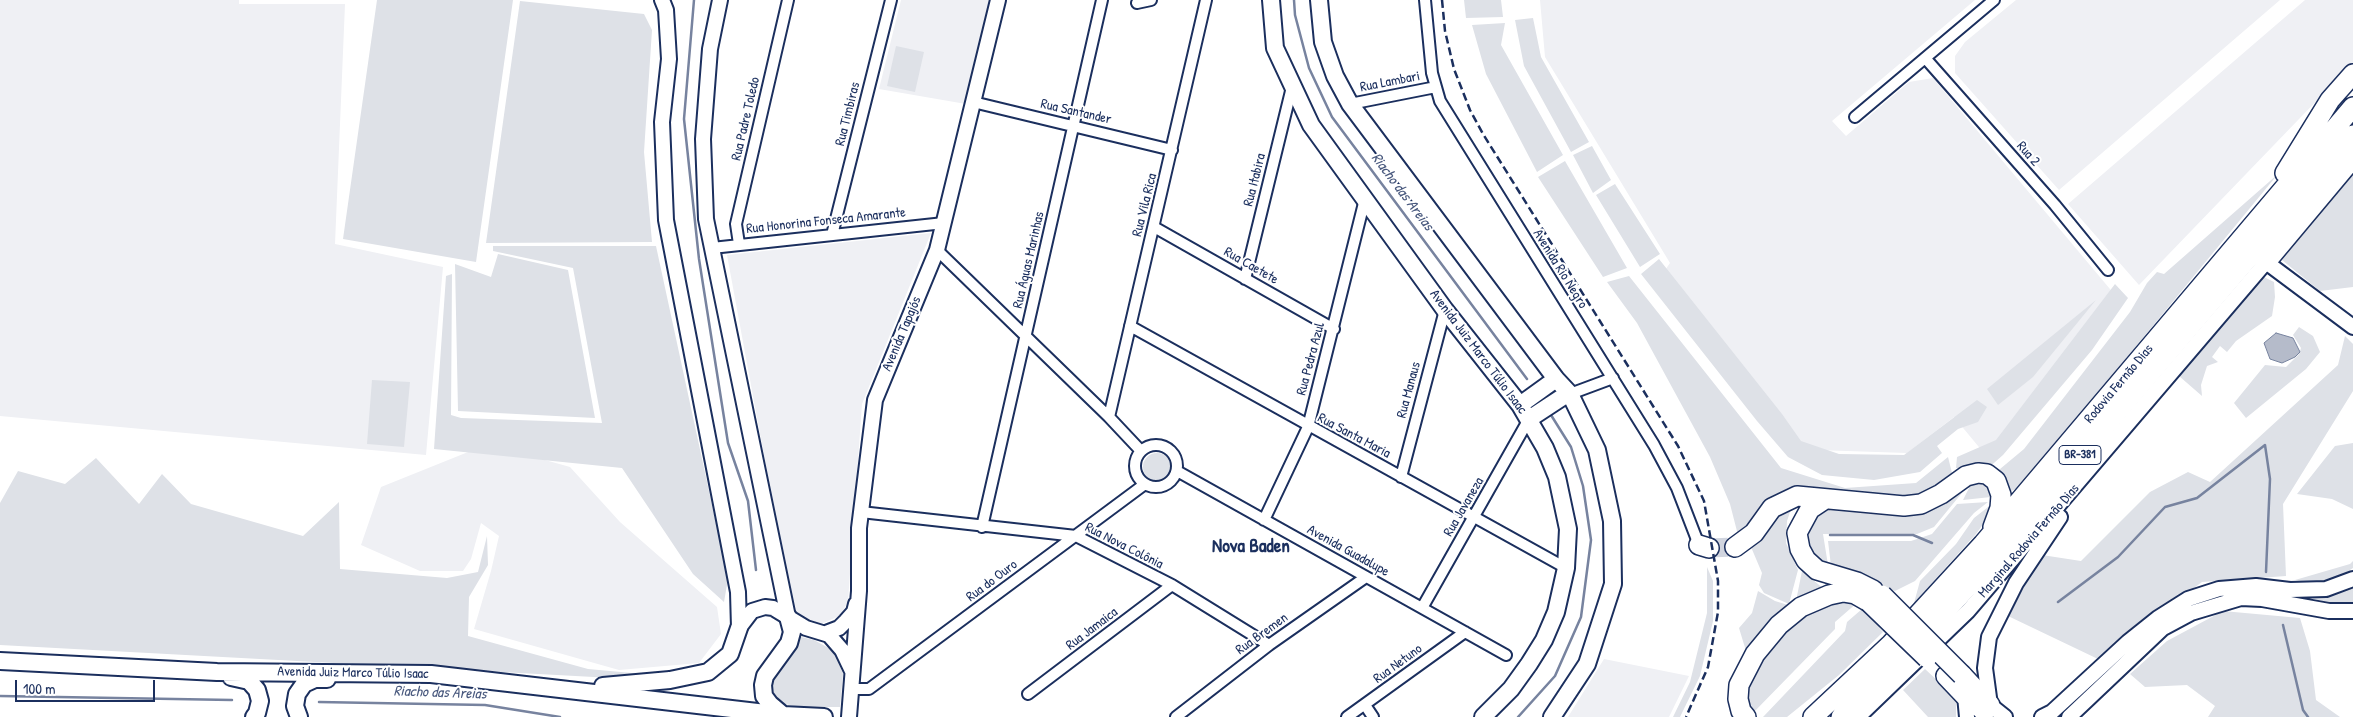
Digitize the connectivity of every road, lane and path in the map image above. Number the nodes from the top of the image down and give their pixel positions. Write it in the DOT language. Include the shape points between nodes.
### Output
graph roads {
  1 [pos="720,0"];
  2 [pos="788,0"];
  3 [pos="891,0"];
  4 [pos="998,0"];
  5 [pos="1102,0"];
  6 [pos="1152,0"];
  7 [pos="1206,0"];
  8 [pos="1271,0"];
  9 [pos="1319,0"];
  10 [pos="1425,0"];
  11 [pos="1994,0"];
  12 [pos="1137,2"];
  13 [pos="662,4"];
  14 [pos="1926,59"];
  15 [pos="2353,74"];
  16 [pos="1292,87"];
  17 [pos="1436,87"];
  18 [pos="973,102"];
  19 [pos="1350,104"];
  20 [pos="2353,107"];
  21 [pos="1855,117"];
  22 [pos="1074,125"];
  23 [pos="2353,135"];
  24 [pos="1172,150"];
  25 [pos="2353,158"];
  26 [pos="1365,199"];
  27 [pos="2258,220"];
  28 [pos="944,223"];
  29 [pos="1154,227"];
  30 [pos="832,235"];
  31 [pos="739,244"];
  32 [pos="712,248"];
  33 [pos="937,250"];
  34 [pos="2266,262"];
  35 [pos="2108,270"];
  36 [pos="1246,279"];
  37 [pos="1445,310"];
  38 [pos="1130,326"];
  39 [pos="2353,327"];
  40 [pos="1334,329"];
  41 [pos="1025,337"];
  42 [pos="1612,378"];
  43 [pos="1556,379"];
  44 [pos="1570,394"];
  45 [pos="1524,412"];
  46 [pos="1109,417"];
  47 [pos="1308,427"];
  48 [pos="1141,451"];
  49 [pos="2098,460"];
  50 [pos="1177,470"];
  51 [pos="1401,477"];
  52 [pos="1145,484"];
  53 [pos="1825,499"];
  54 [pos="861,512"];
  55 [pos="1474,517"];
  56 [pos="1264,520"];
  57 [pos="982,527"];
  58 [pos="1076,536"];
  59 [pos="1983,544"];
  60 [pos="1704,546"];
  61 [pos="1735,547"];
  62 [pos="1566,568"];
  63 [pos="1366,577"];
  64 [pos="2353,579"];
  65 [pos="1172,585"];
  66 [pos="859,591"];
  67 [pos="1875,598"];
  68 [pos="1422,608"];
  69 [pos="2353,611"];
  70 [pos="788,617"];
  71 [pos="739,628"];
  72 [pos="1465,632"];
  73 [pos="826,633"];
  74 [pos="1269,645"];
  75 [pos="1506,655"];
  76 [pos="0,660"];
  77 [pos="136,668"];
  78 [pos="431,674"];
  79 [pos="1954,675"];
  80 [pos="851,688"];
  81 [pos="568,690"];
  82 [pos="1028,694"];
  83 [pos="1965,696"];
  84 [pos="1365,705"];
  85 [pos="1994,713"];
  86 [pos="783,715"];
  87 [pos="254,717"];
  88 [pos="299,717"];
  89 [pos="824,717"];
  90 [pos="849,717"];
  91 [pos="1176,717"];
  92 [pos="1347,717"];
  93 [pos="1373,717"];
  94 [pos="1483,717"];
  95 [pos="1552,717"];
  96 [pos="1746,717"];
  97 [pos="1813,717"];
  98 [pos="1841,717"];
  99 [pos="1858,717"];
  100 [pos="1967,717"];
  101 [pos="2042,717"];
  102 [pos="2069,717"];
  1 -- 32 [label="main road" via="710,49 703,139 706,219"];
  2 -- 31 [label="street, Rua Padre Toledo" via="736,224"];
  3 -- 30 [label="street, Rua Timbiras"];
  4 -- 18 [label="main road, Avenida Tapajós"];
  5 -- 22 [label="street, Rua Águas Marinhas"];
  6 -- 12 [label="street"];
  7 -- 24 [label="street, Rua Vila Rica"];
  8 -- 16 [label="main road, Avenida Juiz Marco Túlio Isaac" via="1275,48"];
  9 -- 19 [label="main road" via="1323,42 1335,76"];
  10 -- 17 [label="street, Avenida Rio Negro"];
  11 -- 14 [label="street"];
  13 -- 71 [label="main road" via="669,59 662,122 666,220 738,592"];
  14 -- 21 [label="street"];
  14 -- 35 [label="street, Rua 2"];
  15 -- 27 [label="highway" via="2330,100"];
  16 -- 26 [label="main road, Avenida Juiz Marco Túlio Isaac" via="1311,125"];
  16 -- 36 [label="street, Rua Itabira"];
  17 -- 19 [label="street, Rua Lambari"];
  17 -- 42 [label="street, Avenida Rio Negro" via="1440,102"];
  18 -- 22 [label="street, Rua Santander"];
  18 -- 28 [label="main road, Avenida Tapajós"];
  19 -- 43 [label="main road"];
  20 -- 27 [label="highway, Rodovia Fernão Dias / BR-381"];
  22 -- 24 [label="street, Rua Santander"];
  22 -- 41 [label="street, Rua Águas Marinhas"];
  23 -- 98 [label="highway, Rodovia Fernão Dias / BR-381" via="1982,572"];
  24 -- 29 [label="street, Rua Vila Rica"];
  25 -- 34 [label="highway, BR-381"];
  26 -- 37 [label="main road, Avenida Juiz Marco Túlio Isaac"];
  26 -- 40 [label="street, Rua Pedra Azul"];
  27 -- 59 [label="highway, Rodovia Fernão Dias / BR-381"];
  28 -- 30 [label="street, Rua Honorina Fonseca Amarante"];
  28 -- 33 [label="main road, Avenida Tapajós"];
  29 -- 36 [label="street, Rua Caetete"];
  29 -- 38 [label="street, Rua Vila Rica"];
  30 -- 31 [label="street, Rua Honorina Fonseca Amarante"];
  31 -- 32 [label="street, Rua Honorina Fonseca Amarante"];
  32 -- 70 [label="main road"];
  33 -- 41 [label="street"];
  33 -- 54 [label="main road, Avenida Tapajós" via="874,400"];
  34 -- 39 [label="main road"];
  34 -- 49 [label="main road, Marginal Rodovia Fernão Dias / BR-381"];
  36 -- 40 [label="street, Rua Caetete"];
  37 -- 45 [label="main road, Avenida Juiz Marco Túlio Isaac"];
  37 -- 51 [label="street, Rua Manaus"];
  38 -- 46 [label="street, Rua Vila Rica"];
  38 -- 47 [label="street, Rua Santa Maria"];
  40 -- 47 [label="street, Rua Pedra Azul"];
  41 -- 46 [label="street"];
  41 -- 57 [label="street, Rua Águas Marinhas"];
  42 -- 44 [label="street"];
  42 -- 60 [label="street, Avenida Rio Negro" via="1654,445"];
  43 -- 44 [label="main road"];
  43 -- 45 [label="main road"];
  44 -- 45 [label="main road"];
  44 -- 95 [label="main road" via="1594,443 1604,478 1612,520 1613,584 1587,664"];
  45 -- 55 [label="street, Rua Javaneza"];
  45 -- 62 [label="main road, Avenida Juiz Marco Túlio Isaac" via="1557,477 1568,529"];
  46 -- 48 [label="street"];
  47 -- 51 [label="street, Rua Santa Maria"];
  47 -- 56 [label="street, Rua Pedra Azul"];
  48 -- 50 [label="street" via="1153,444 1166,447 1176,457"];
  48 -- 52 [label="street" via="1135,468"];
  49 -- 85 [label="main road" via="2016,583 1989,637 1985,668"];
  49 -- 99 [label="main road, Marginal Rodovia Fernão Dias / BR-381" via="1968,611"];
  50 -- 52 [label="street" via="1164,485"];
  50 -- 56 [label="street, Avenida Guadalupe"];
  51 -- 55 [label="street, Rua Santa Maria"];
  52 -- 58 [label="street, Rua do Ouro"];
  53 -- 59 [label="highway" via="1904,506 1921,504 1966,476 1987,474 1996,481 2001,495 1995,522"];
  53 -- 61 [label="highway" via="1797,496 1784,500 1772,508 1754,533"];
  53 -- 67 [label="highway" via="1810,509 1798,533 1806,560 1817,570 1857,582"];
  54 -- 57 [label="street, Rua Nova Colônia"];
  54 -- 66 [label="main road, Avenida Tapajós"];
  55 -- 62 [label="street, Rua Santa Maria"];
  55 -- 68 [label="street, Rua Javaneza"];
  56 -- 63 [label="street, Avenida Guadalupe"];
  57 -- 58 [label="street, Rua Nova Colônia"];
  58 -- 65 [label="street, Rua Nova Colônia"];
  58 -- 80 [label="street, Rua do Ouro" via="869,689"];
  59 -- 97 [label="highway, Rodovia Fernão Dias / BR-381" via="1891,644"];
  62 -- 94 [label="main road, Avenida Juiz Marco Túlio Isaac" via="1556,612 1544,640 1511,689"];
  63 -- 68 [label="street, Avenida Guadalupe"];
  63 -- 74 [label="street, Rua Bremen"];
  64 -- 101 [label="main road" via="2326,589 2290,590 2256,586 2218,589 2188,599 2128,642 2052,712"];
  65 -- 74 [label="street, Rua Nova Colônia"];
  65 -- 82 [label="street, Rua Jamaica"];
  66 -- 73 [label="main road" via="854,612 840,628"];
  66 -- 80 [label="main road, Avenida Tapajós"];
  67 -- 79 [label="highway, bridge"];
  67 -- 96 [label="highway" via="1844,592 1829,595 1801,607 1779,625 1755,654 1739,685 1738,699"];
  68 -- 72 [label="street, Avenida Guadalupe"];
  69 -- 102 [label="main road" via="2329,611 2241,598 2191,613 2163,628"];
  70 -- 71 [label="main road" via="765,607 752,611"];
  70 -- 73 [label="main road" via="806,628"];
  70 -- 86 [label="main road" via="792,632 789,643 765,676 763,685 764,696"];
  71 -- 81 [label="main road" via="730,654 708,672 670,680"];
  72 -- 75 [label="street, Avenida Guadalupe"];
  72 -- 84 [label="street, Rua Netuno"];
  73 -- 80 [label="main road" via="842,650"];
  74 -- 91 [label="street, Rua Bremen"];
  76 -- 77 [label="main road, Avenida Juiz Marco Túlio Isaac"];
  77 -- 78 [label="main road, Avenida Juiz Marco Túlio Isaac"];
  77 -- 87 [label="main road" via="167,676 238,677 249,681 257,690 260,701"];
  78 -- 81 [label="main road, Avenida Juiz Marco Túlio Isaac"];
  78 -- 88 [label="main road" via="377,680 315,679 304,684 296,694 295,706"];
  79 -- 83 [label="highway"];
  79 -- 85 [label="highway"];
  80 -- 90 [label="main road, Avenida Tapajós"];
  81 -- 86 [label="main road, Avenida Juiz Marco Túlio Isaac"];
  83 -- 85 [label="main road"];
  83 -- 100 [label="main road"];
  84 -- 92 [label="street, Rua Netuno"];
  84 -- 93 [label="street"];
  86 -- 89 [label="main road, Avenida Juiz Marco Túlio Isaac"];
}
